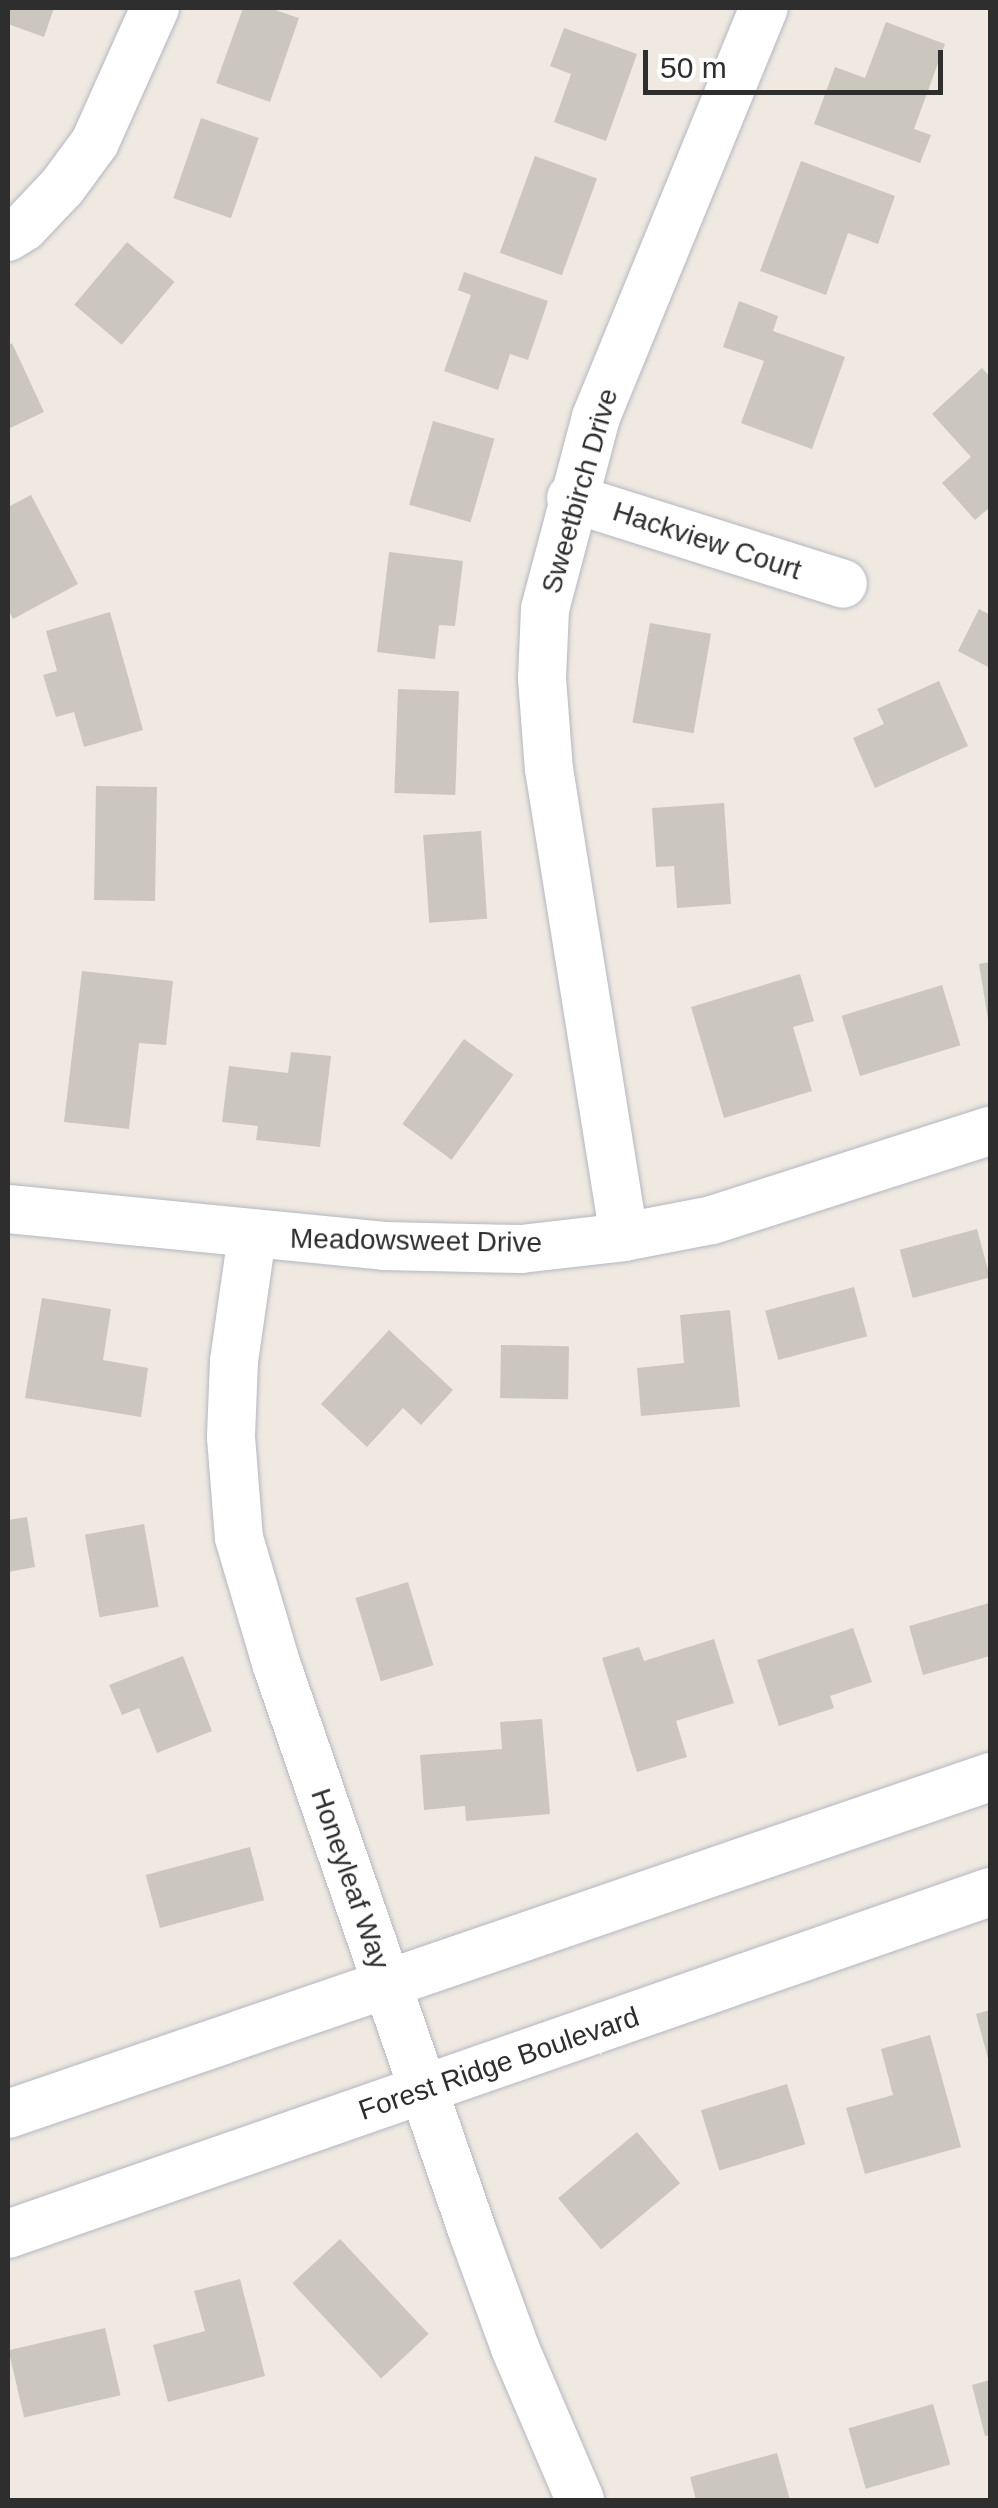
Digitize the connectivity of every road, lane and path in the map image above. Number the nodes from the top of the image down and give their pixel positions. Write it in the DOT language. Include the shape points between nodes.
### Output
graph roads {
  1 [pos="154,8"];
  2 [pos="764,8"];
  3 [pos="8,237"];
  4 [pos="572,498"];
  5 [pos="843,584"];
  6 [pos="990,1131"];
  7 [pos="8,1208"];
  8 [pos="252,1236"];
  9 [pos="624,1237"];
  10 [pos="990,1777"];
  11 [pos="990,1892"];
  12 [pos="386,1984"];
  13 [pos="424,2090"];
  14 [pos="8,2114"];
  15 [pos="8,2234"];
  16 [pos="580,2500"];
  1 -- 3 [label="street" via="95,142 62,186"];
  2 -- 4 [label="street, Sweetbirch Drive" via="596,417"];
  4 -- 5 [label="street, Hackview Court"];
  4 -- 9 [label="street, Sweetbirch Drive" via="545,609 542,678 550,770"];
  6 -- 9 [label="street, Meadowsweet Drive" via="777,1203"];
  7 -- 8 [label="street, Meadowsweet Drive"];
  8 -- 9 [label="street, Meadowsweet Drive" via="521,1249"];
  8 -- 12 [label="street, Honeyleaf Way" via="234,1361 231,1437 239,1538"];
  10 -- 12 [label="street"];
  11 -- 13 [label="street, Forest Ridge Boulevard"];
  12 -- 13 [label="street, Honeyleaf Way"];
  12 -- 14 [label="street"];
  13 -- 15 [label="street, Forest Ridge Boulevard"];
  13 -- 16 [label="street, Honeyleaf Way" via="514,2348"];
}
